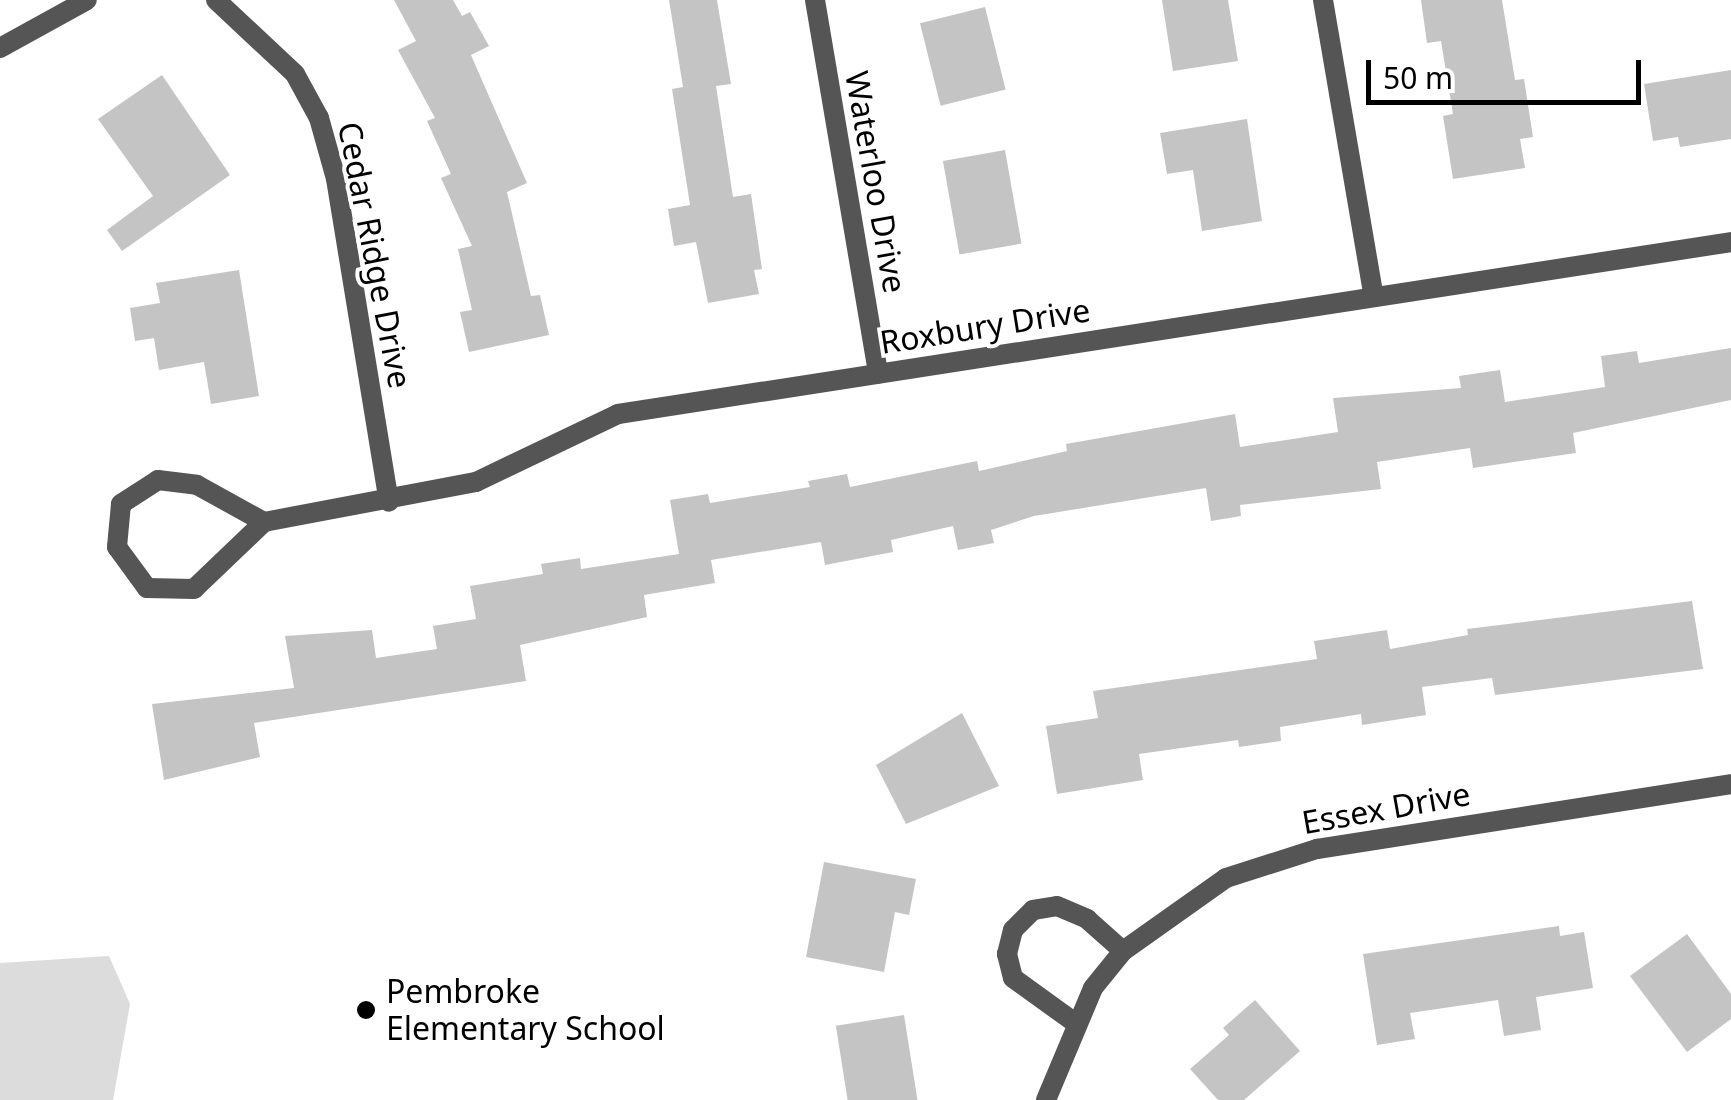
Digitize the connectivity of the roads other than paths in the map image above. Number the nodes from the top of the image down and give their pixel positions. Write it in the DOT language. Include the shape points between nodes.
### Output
graph roads {
  1 [pos="86,0"];
  2 [pos="216,0"];
  3 [pos="815,0"];
  4 [pos="1322,0"];
  5 [pos="0,48"];
  6 [pos="1731,242"];
  7 [pos="1372,294"];
  8 [pos="878,374"];
  9 [pos="389,502"];
  10 [pos="264,522"];
  11 [pos="1731,784"];
  12 [pos="1123,951"];
  13 [pos="1074,1022"];
  14 [pos="1046,1100"];
  1 -- 5 [label="street"];
  2 -- 9 [label="street, Cedar Ridge Drive" via="295,74 319,118 336,178"];
  3 -- 8 [label="street, Waterloo Drive"];
  4 -- 7 [label="street"];
  6 -- 7 [label="street, Roxbury Drive"];
  7 -- 8 [label="street, Roxbury Drive"];
  8 -- 9 [label="street, Roxbury Drive" via="618,414 476,482"];
  9 -- 10 [label="street, Roxbury Drive"];
  10 -- 10 [label="street" via="197,484 158,480 121,504 117,547 147,588 194,589"];
  11 -- 12 [label="street, Essex Drive" via="1282,856 1226,878"];
  12 -- 13 [label="street, Essex Drive"];
  12 -- 13 [label="street" via="1087,919 1057,906 1032,910 1013,930 1007,954 1013,978"];
  13 -- 14 [label="street, Essex Drive"];
}
